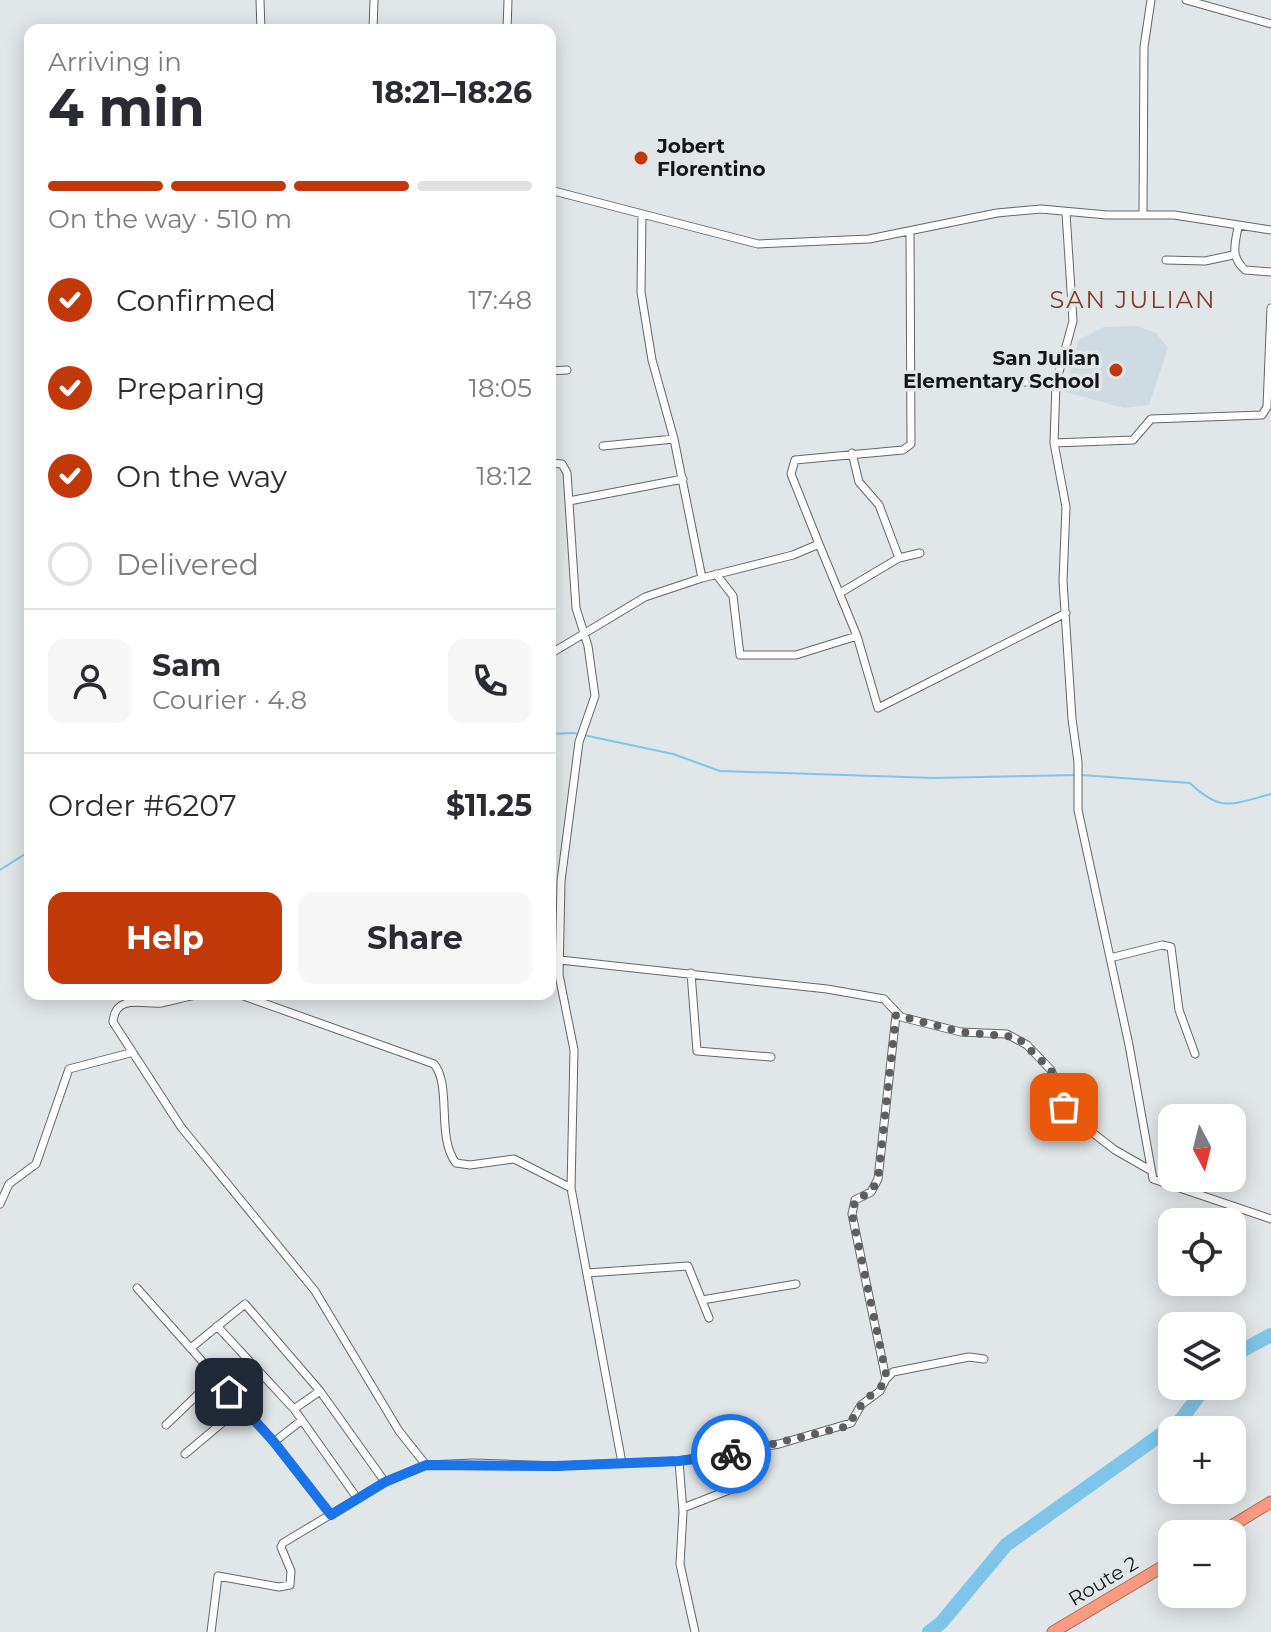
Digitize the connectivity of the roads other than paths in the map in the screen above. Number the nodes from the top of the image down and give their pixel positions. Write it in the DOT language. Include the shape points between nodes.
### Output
graph roads {
  1 [pos="260,0"];
  2 [pos="374,0"];
  3 [pos="508,0"];
  4 [pos="1151,0"];
  5 [pos="1186,0"];
  6 [pos="261,24"];
  7 [pos="373,24"];
  8 [pos="507,24"];
  9 [pos="1271,24"];
  10 [pos="556,192"];
  11 [pos="1143,212"];
  12 [pos="1066,213"];
  13 [pos="642,214"];
  14 [pos="1238,227"];
  15 [pos="1271,230"];
  16 [pos="910,232"];
  17 [pos="1233,255"];
  18 [pos="1166,260"];
  19 [pos="1271,272"];
  20 [pos="1271,308"];
  21 [pos="567,370"];
  22 [pos="556,371"];
  23 [pos="964,380"];
  24 [pos="1056,383"];
  25 [pos="1269,396"];
  26 [pos="674,439"];
  27 [pos="1054,443"];
  28 [pos="603,446"];
  29 [pos="852,453"];
  30 [pos="556,464"];
  31 [pos="683,479"];
  32 [pos="569,501"];
  33 [pos="819,544"];
  34 [pos="920,553"];
  35 [pos="899,558"];
  36 [pos="716,574"];
  37 [pos="702,578"];
  38 [pos="840,593"];
  39 [pos="1066,613"];
  40 [pos="584,636"];
  41 [pos="857,636"];
  42 [pos="556,651"];
  43 [pos="1110,958"];
  44 [pos="560,960"];
  45 [pos="691,973"];
  46 [pos="136,1000"];
  47 [pos="144,1000"];
  48 [pos="175,1000"];
  49 [pos="255,1000"];
  50 [pos="896,1015"];
  51 [pos="130,1053"];
  52 [pos="1195,1054"];
  53 [pos="771,1057"];
  54 [pos="1150,1170"];
  55 [pos="571,1188"];
  56 [pos="0,1204"];
  57 [pos="1271,1219"];
  58 [pos="587,1273"];
  59 [pos="796,1284"];
  60 [pos="137,1288"];
  61 [pos="702,1300"];
  62 [pos="709,1318"];
  63 [pos="217,1326"];
  64 [pos="192,1347"];
  65 [pos="984,1359"];
  66 [pos="216,1377"];
  67 [pos="886,1379"];
  68 [pos="320,1391"];
  69 [pos="241,1407"];
  70 [pos="294,1409"];
  71 [pos="302,1420"];
  72 [pos="166,1425"];
  73 [pos="274,1442"];
  74 [pos="746,1451"];
  75 [pos="185,1454"];
  76 [pos="679,1461"];
  77 [pos="622,1463"];
  78 [pos="426,1465"];
  79 [pos="385,1482"];
  80 [pos="357,1498"];
  81 [pos="1271,1502"];
  82 [pos="683,1508"];
  83 [pos="331,1515"];
  84 [pos="1241,1520"];
  85 [pos="1158,1569"];
  86 [pos="211,1632"];
  87 [pos="695,1632"];
  88 [pos="1053,1632"];
  1 -- 6 [label="street"];
  2 -- 7 [label="street"];
  3 -- 8 [label="street"];
  4 -- 11 [label="street" via="1144,47"];
  5 -- 9 [label="street"];
  10 -- 13 [label="street"];
  11 -- 12 [label="street"];
  11 -- 14 [label="street"];
  12 -- 16 [label="street" via="997,213"];
  12 -- 24 [label="street" via="1073,321"];
  13 -- 16 [label="street" via="758,244 827,243"];
  13 -- 26 [label="street" via="641,292 652,360"];
  14 -- 15 [label="street"];
  14 -- 17 [label="street"];
  16 -- 29 [label="street" via="911,444 903,450"];
  17 -- 18 [label="street"];
  17 -- 19 [label="street" via="1245,270"];
  20 -- 25 [label="street"];
  21 -- 22 [label="street"];
  23 -- 24 [label="street"];
  24 -- 27 [label="street"];
  25 -- 27 [label="street" via="1262,415 1151,419 1133,440"];
  26 -- 28 [label="street"];
  26 -- 31 [label="street"];
  27 -- 39 [label="street" via="1066,507"];
  29 -- 33 [label="street" via="800,458 791,465"];
  29 -- 35 [label="street" via="859,482 879,505"];
  30 -- 32 [label="street" via="566,467"];
  31 -- 32 [label="street"];
  31 -- 37 [label="street"];
  32 -- 40 [label="street" via="571,563"];
  33 -- 36 [label="street"];
  33 -- 38 [label="street"];
  34 -- 35 [label="street"];
  35 -- 38 [label="street"];
  36 -- 37 [label="street"];
  36 -- 41 [label="street" via="733,596 740,655 796,655"];
  37 -- 40 [label="street" via="657,591"];
  38 -- 41 [label="street"];
  39 -- 41 [label="street" via="878,708"];
  39 -- 43 [label="street" via="1078,810"];
  40 -- 42 [label="street"];
  40 -- 44 [label="street" via="595,696 579,742 561,881"];
  43 -- 52 [label="street" via="1171,947 1179,1010"];
  43 -- 54 [label="street"];
  44 -- 45 [label="street"];
  44 -- 55 [label="street" via="574,1050"];
  45 -- 50 [label="street" via="884,999"];
  45 -- 53 [label="street" via="697,1051"];
  46 -- 51 [label="street" via="118,1010 113,1022"];
  47 -- 48 [label="street"];
  49 -- 55 [label="street" via="434,1064 456,1163 514,1159"];
  50 -- 54 [label="street" via="961,1032 1017,1037 1051,1070 1067,1113"];
  50 -- 67 [label="street" via="878,1179 871,1192 855,1200 852,1214"];
  51 -- 56 [label="street" via="69,1069 36,1164 9,1184"];
  51 -- 78 [label="street" via="181,1127 315,1291 399,1431"];
  54 -- 57 [label="street" via="1161,1185"];
  55 -- 58 [label="street"];
  58 -- 61 [label="street" via="688,1266"];
  58 -- 77 [label="street"];
  59 -- 61 [label="street"];
  60 -- 64 [label="street"];
  61 -- 62 [label="street"];
  63 -- 64 [label="street"];
  63 -- 68 [label="street" via="245,1304"];
  63 -- 70 [label="street"];
  64 -- 66 [label="street"];
  65 -- 67 [label="street" via="969,1357 893,1372"];
  66 -- 69 [label="street"];
  66 -- 72 [label="street"];
  67 -- 74 [label="street" via="848,1426"];
  68 -- 70 [label="street"];
  68 -- 79 [label="street"];
  69 -- 73 [label="street"];
  69 -- 75 [label="street"];
  70 -- 71 [label="street"];
  71 -- 73 [label="street"];
  71 -- 80 [label="street"];
  73 -- 83 [label="street"];
  74 -- 76 [label="street"];
  74 -- 82 [label="street" via="747,1483"];
  76 -- 77 [label="street"];
  76 -- 82 [label="street"];
  77 -- 78 [label="street"];
  78 -- 79 [label="street"];
  79 -- 80 [label="street"];
  80 -- 83 [label="street"];
  81 -- 84 [label="highway"];
  82 -- 87 [label="street" via="680,1564"];
  83 -- 86 [label="street" via="281,1545 291,1571 290,1585 218,1576"];
  85 -- 88 [label="highway, Route 2"];
}
